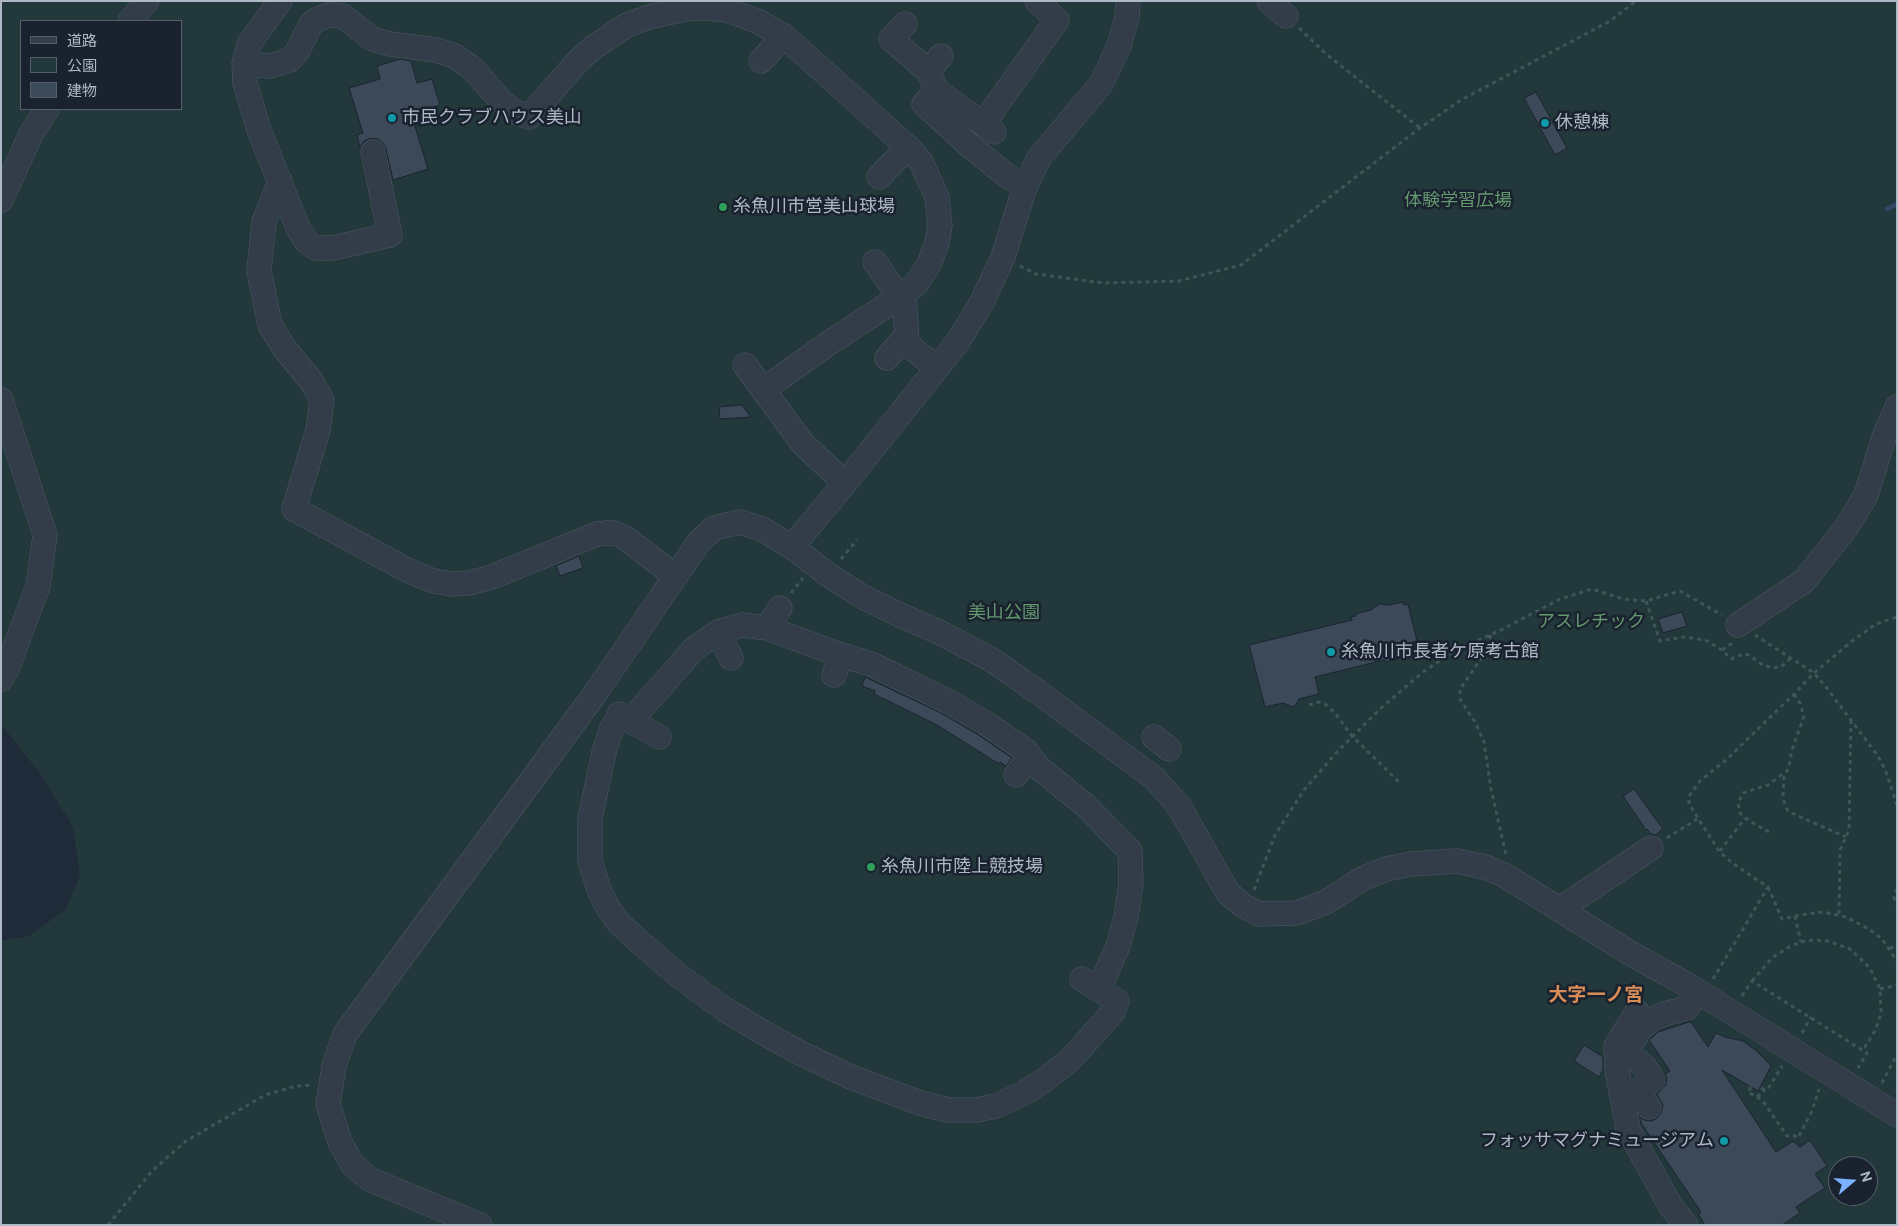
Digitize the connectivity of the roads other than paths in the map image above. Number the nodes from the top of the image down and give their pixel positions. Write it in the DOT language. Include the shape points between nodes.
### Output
graph roads {
  1 [pos="147,1"];
  2 [pos="280,1"];
  3 [pos="1037,1"];
  4 [pos="1128,1"];
  5 [pos="131,20"];
  6 [pos="905,24"];
  7 [pos="784,36"];
  8 [pos="761,61"];
  9 [pos="244,64"];
  10 [pos="935,72"];
  11 [pos="46,110"];
  12 [pos="908,147"];
  13 [pos="373,152"];
  14 [pos="879,177"];
  15 [pos="280,181"];
  16 [pos="1025,187"];
  17 [pos="1,200"];
  18 [pos="875,262"];
  19 [pos="902,296"];
  20 [pos="906,336"];
  21 [pos="887,358"];
  22 [pos="746,366"];
  23 [pos="937,368"];
  24 [pos="763,390"];
  25 [pos="1,400"];
  26 [pos="1897,407"];
  27 [pos="845,483"];
  28 [pos="792,547"];
  29 [pos="675,576"];
  30 [pos="780,608"];
  31 [pos="1738,625"];
  32 [pos="768,628"];
  33 [pos="718,632"];
  34 [pos="731,658"];
  35 [pos="1,679"];
  36 [pos="592,698"];
  37 [pos="626,718"];
  38 [pos="658,737"];
  39 [pos="1651,848"];
  40 [pos="1560,909"];
  41 [pos="1701,993"];
  42 [pos="1637,1012"];
  43 [pos="1649,1107"];
  44 [pos="1897,1114"];
  45 [pos="480,1225"];
  46 [pos="1686,1225"];
  1 -- 5 [label="street"];
  2 -- 9 [label="street" via="249,44"];
  3 -- 10 [label="street" via="1057,20 989,128"];
  4 -- 16 [label="street" via="1118,46 1101,84 1040,158"];
  6 -- 10 [label="street" via="891,39"];
  7 -- 8 [label="street"];
  7 -- 9 [label="street" via="726,10 685,9 649,17 627,25 594,47 529,117 501,101 473,69 455,56 372,39 343,16 329,15 311,24 290,60 270,66"];
  7 -- 12 [label="street"];
  9 -- 15 [label="street" via="250,104"];
  10 -- 16 [label="street" via="924,104 970,146"];
  11 -- 17 [label="street" via="31,134"];
  12 -- 14 [label="street"];
  12 -- 19 [label="street" via="921,162 933,185 940,226 929,264 917,283"];
  13 -- 15 [label="street" via="390,235 333,248 315,248 298,228"];
  15 -- 29 [label="street" via="264,222 259,271 270,325 322,400 318,430 294,509 407,570 452,584 492,577 597,534 607,533 624,537"];
  16 -- 23 [label="street" via="1003,257 982,302"];
  18 -- 19 [label="street"];
  19 -- 20 [label="street"];
  19 -- 24 [label="street"];
  20 -- 21 [label="street"];
  20 -- 23 [label="street" via="912,348"];
  22 -- 24 [label="street"];
  23 -- 27 [label="street"];
  24 -- 27 [label="street" via="803,444"];
  25 -- 35 [label="street" via="45,535 38,586"];
  26 -- 31 [label="street" via="1866,495 1846,528 1804,581"];
  27 -- 28 [label="street"];
  28 -- 29 [label="street" via="751,525 740,522 723,524 706,534"];
  28 -- 40 [label="street" via="847,588 992,660 1154,778 1179,806 1228,893 1259,914 1297,913 1326,902 1362,879 1386,869 1411,864 1457,862 1485,867 1504,875"];
  29 -- 36 [label="street"];
  30 -- 32 [label="street"];
  32 -- 33 [label="street" via="742,624"];
  32 -- 37 [label="street" via="838,665 871,664 947,700 984,722 1026,751 1023,765 1038,767 1086,806 1130,851 1122,878 1126,917 1118,946 1090,984 1117,1001 1113,1012 1070,1060 1024,1093 996,1106 948,1110 851,1077 800,1053 724,1009 637,940 607,906 590,860 590,818 604,752 610,730"];
  33 -- 34 [label="street"];
  33 -- 37 [label="street" via="694,650 640,710"];
  36 -- 37 [label="street"];
  36 -- 45 [label="street" via="345,1034 330,1084 328,1104 340,1142 352,1164 369,1179"];
  37 -- 38 [label="street"];
  39 -- 40 [label="street"];
  40 -- 41 [label="street"];
  41 -- 43 [label="street" via="1686,1008 1651,1020 1640,1029 1626,1052 1644,1066 1653,1080 1638,1091"];
  41 -- 44 [label="street"];
  42 -- 46 [label="street" via="1616,1046 1628,1129 1670,1205"];
}
